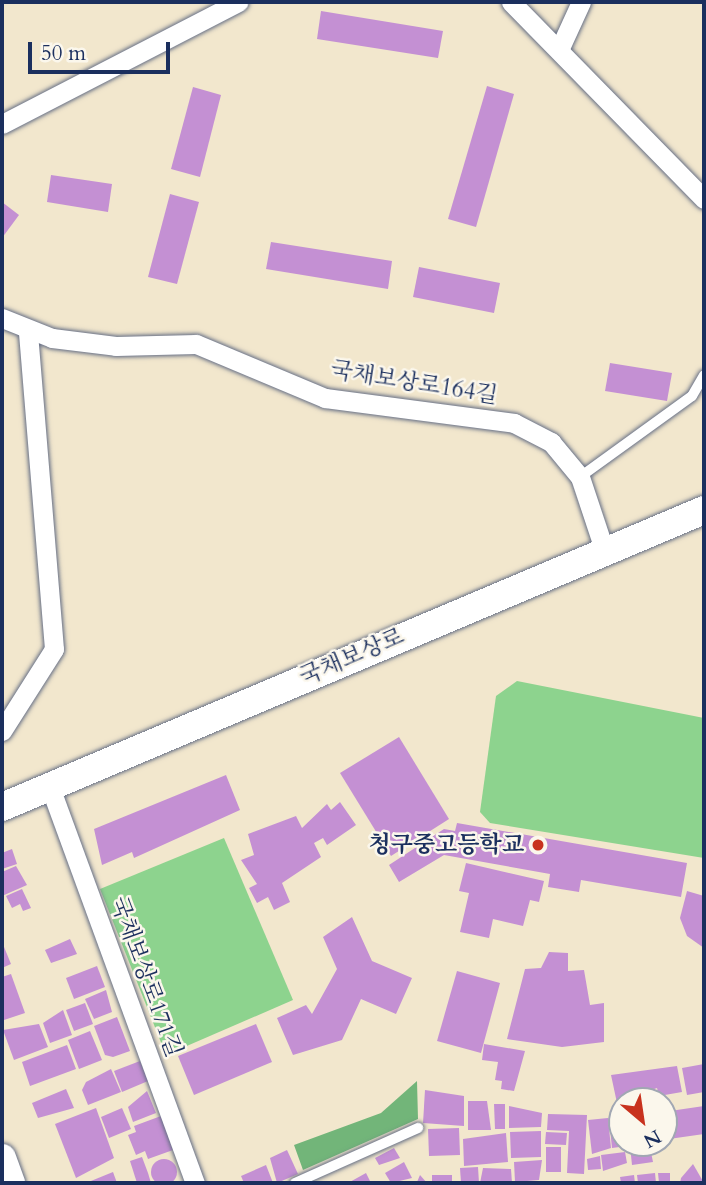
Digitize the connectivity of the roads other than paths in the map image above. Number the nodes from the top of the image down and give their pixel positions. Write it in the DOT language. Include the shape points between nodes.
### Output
graph roads {
  1 [pos="238,2"];
  2 [pos="511,2"];
  3 [pos="581,2"];
  4 [pos="559,50"];
  5 [pos="2,124"];
  6 [pos="704,199"];
  7 [pos="2,318"];
  8 [pos="28,331"];
  9 [pos="704,376"];
  10 [pos="580,477"];
  11 [pos="704,510"];
  12 [pos="604,549"];
  13 [pos="2,731"];
  14 [pos="50,787"];
  15 [pos="2,807"];
  16 [pos="418,1128"];
  17 [pos="2,1158"];
  18 [pos="11,1183"];
  19 [pos="195,1183"];
  20 [pos="295,1183"];
  1 -- 5 [label="street"];
  2 -- 4 [label="street"];
  3 -- 4 [label="street"];
  4 -- 6 [label="street"];
  7 -- 8 [label="street, 국채보상로164길"];
  8 -- 10 [label="street, 국채보상로164길" via="116,346 197,344 325,398 513,423 551,442"];
  8 -- 13 [label="street" via="54,649"];
  9 -- 10 [label="lane" via="692,397"];
  10 -- 12 [label="street, 국채보상로164길"];
  11 -- 12 [label="main road, 국채보상로"];
  12 -- 14 [label="main road, 국채보상로"];
  14 -- 15 [label="main road, 국채보상로"];
  14 -- 19 [label="street, 국채보상로171길"];
  16 -- 20 [label="lane"];
  17 -- 18 [label="main road"];
}
